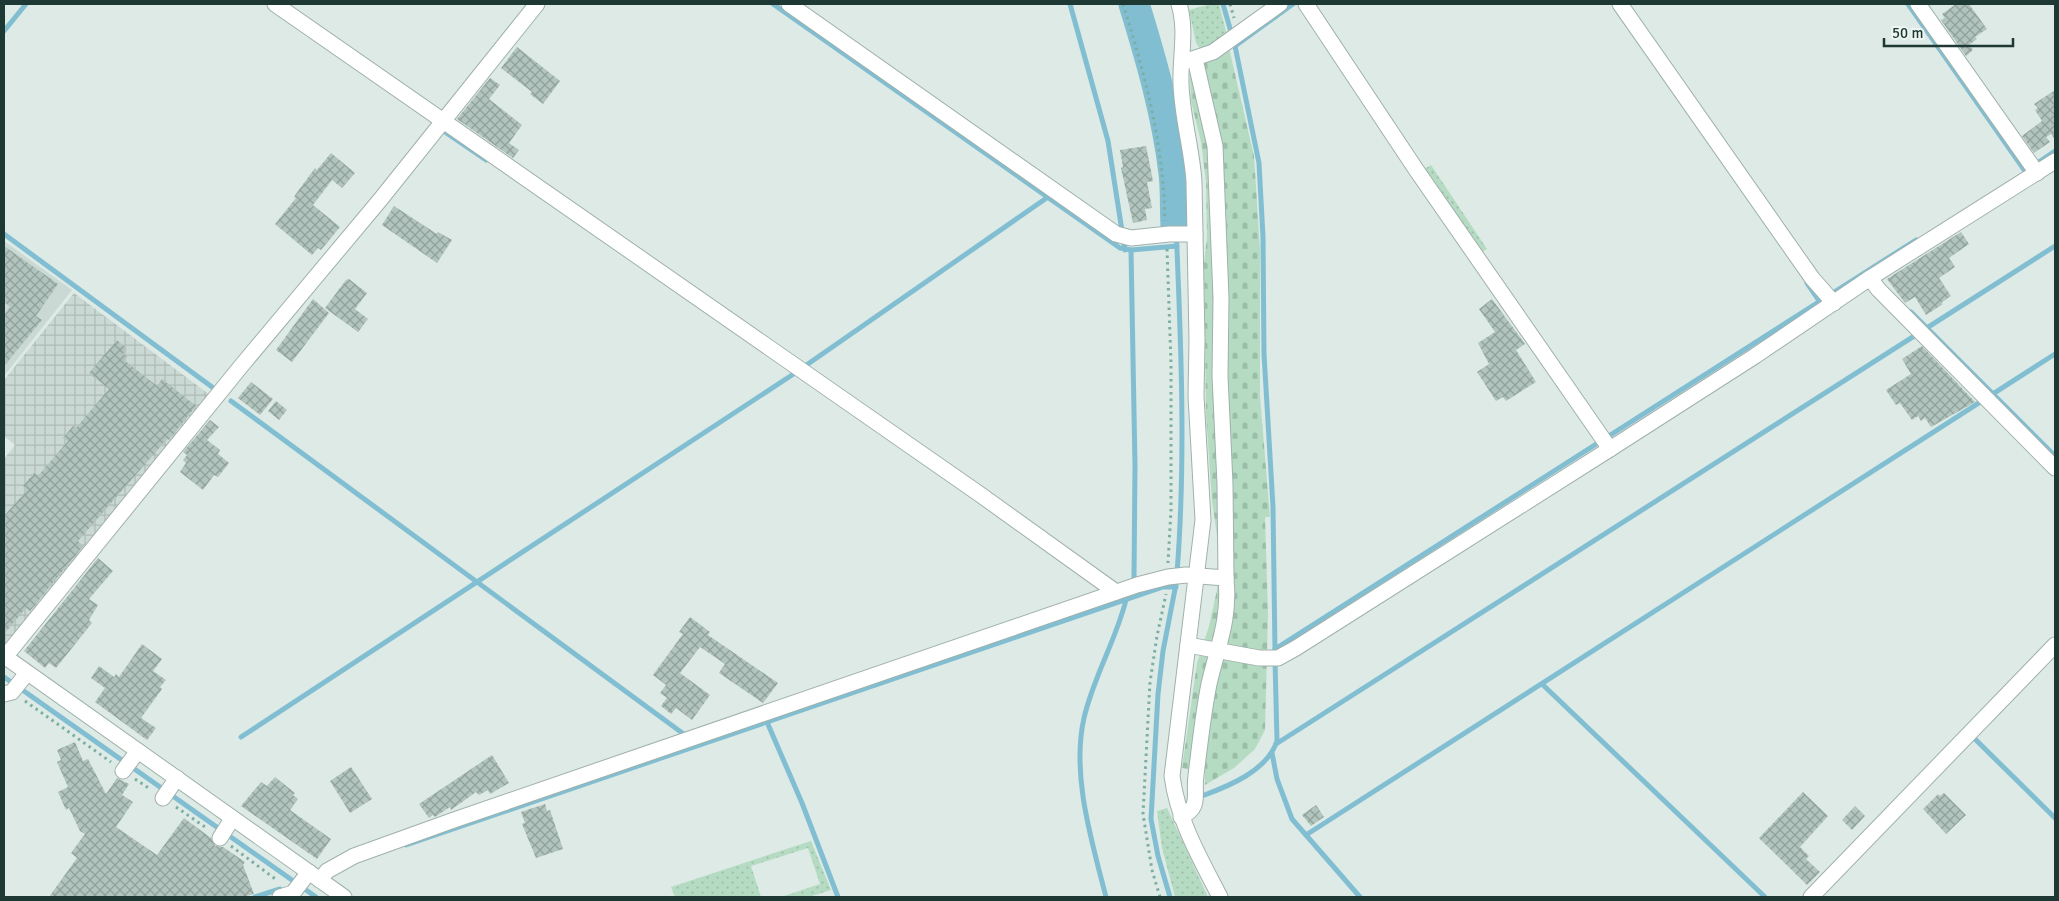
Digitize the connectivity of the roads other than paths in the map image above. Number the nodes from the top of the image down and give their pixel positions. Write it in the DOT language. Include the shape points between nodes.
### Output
graph roads {
  1 [pos="274,4"];
  2 [pos="536,4"];
  3 [pos="789,4"];
  4 [pos="1179,4"];
  5 [pos="1280,4"];
  6 [pos="1306,4"];
  7 [pos="1620,4"];
  8 [pos="1918,4"];
  9 [pos="1189,60"];
  10 [pos="442,120"];
  11 [pos="2055,161"];
  12 [pos="2034,168"];
  13 [pos="1178,234"];
  14 [pos="1870,278"];
  15 [pos="1829,298"];
  16 [pos="1606,443"];
  17 [pos="2055,468"];
  18 [pos="1192,575"];
  19 [pos="1226,578"];
  20 [pos="1116,592"];
  21 [pos="1188,645"];
  22 [pos="2055,645"];
  23 [pos="1219,651"];
  24 [pos="4,657"];
  25 [pos="17,684"];
  26 [pos="1181,817"];
  27 [pos="307,880"];
  28 [pos="280,897"];
  29 [pos="344,897"];
  30 [pos="1220,897"];
  31 [pos="1811,897"];
  1 -- 10 [label="street"];
  2 -- 10 [label="street"];
  3 -- 13 [label="street" via="1105,227 1124,237"];
  4 -- 9 [label="street"];
  5 -- 9 [label="street" via="1212,52"];
  6 -- 16 [label="street" via="1417,171"];
  7 -- 15 [label="street"];
  8 -- 12 [label="street"];
  9 -- 13 [label="street" via="1181,82 1192,157"];
  9 -- 19 [label="street" via="1215,146"];
  10 -- 20 [label="street"];
  10 -- 24 [label="street" via="380,200"];
  11 -- 12 [label="street"];
  12 -- 14 [label="street"];
  13 -- 18 [label="street" via="1198,340 1196,396 1203,520"];
  14 -- 15 [label="street"];
  14 -- 17 [label="street"];
  15 -- 16 [label="street"];
  16 -- 23 [label="street" via="1296,648 1273,658"];
  18 -- 19 [label="street"];
  18 -- 20 [label="street"];
  18 -- 21 [label="street"];
  19 -- 23 [label="street" via="1227,613"];
  20 -- 27 [label="street" via="454,820 346,860"];
  21 -- 23 [label="street"];
  21 -- 26 [label="street" via="1172,776"];
  22 -- 31 [label="street"];
  23 -- 26 [label="street" via="1204,706 1194,788 1195,805 1191,812"];
  24 -- 25 [label="street"];
  25 -- 27 [label="street" via="226,829"];
  26 -- 30 [label="street"];
  27 -- 28 [label="street" via="293,893"];
  27 -- 29 [label="street"];
}
